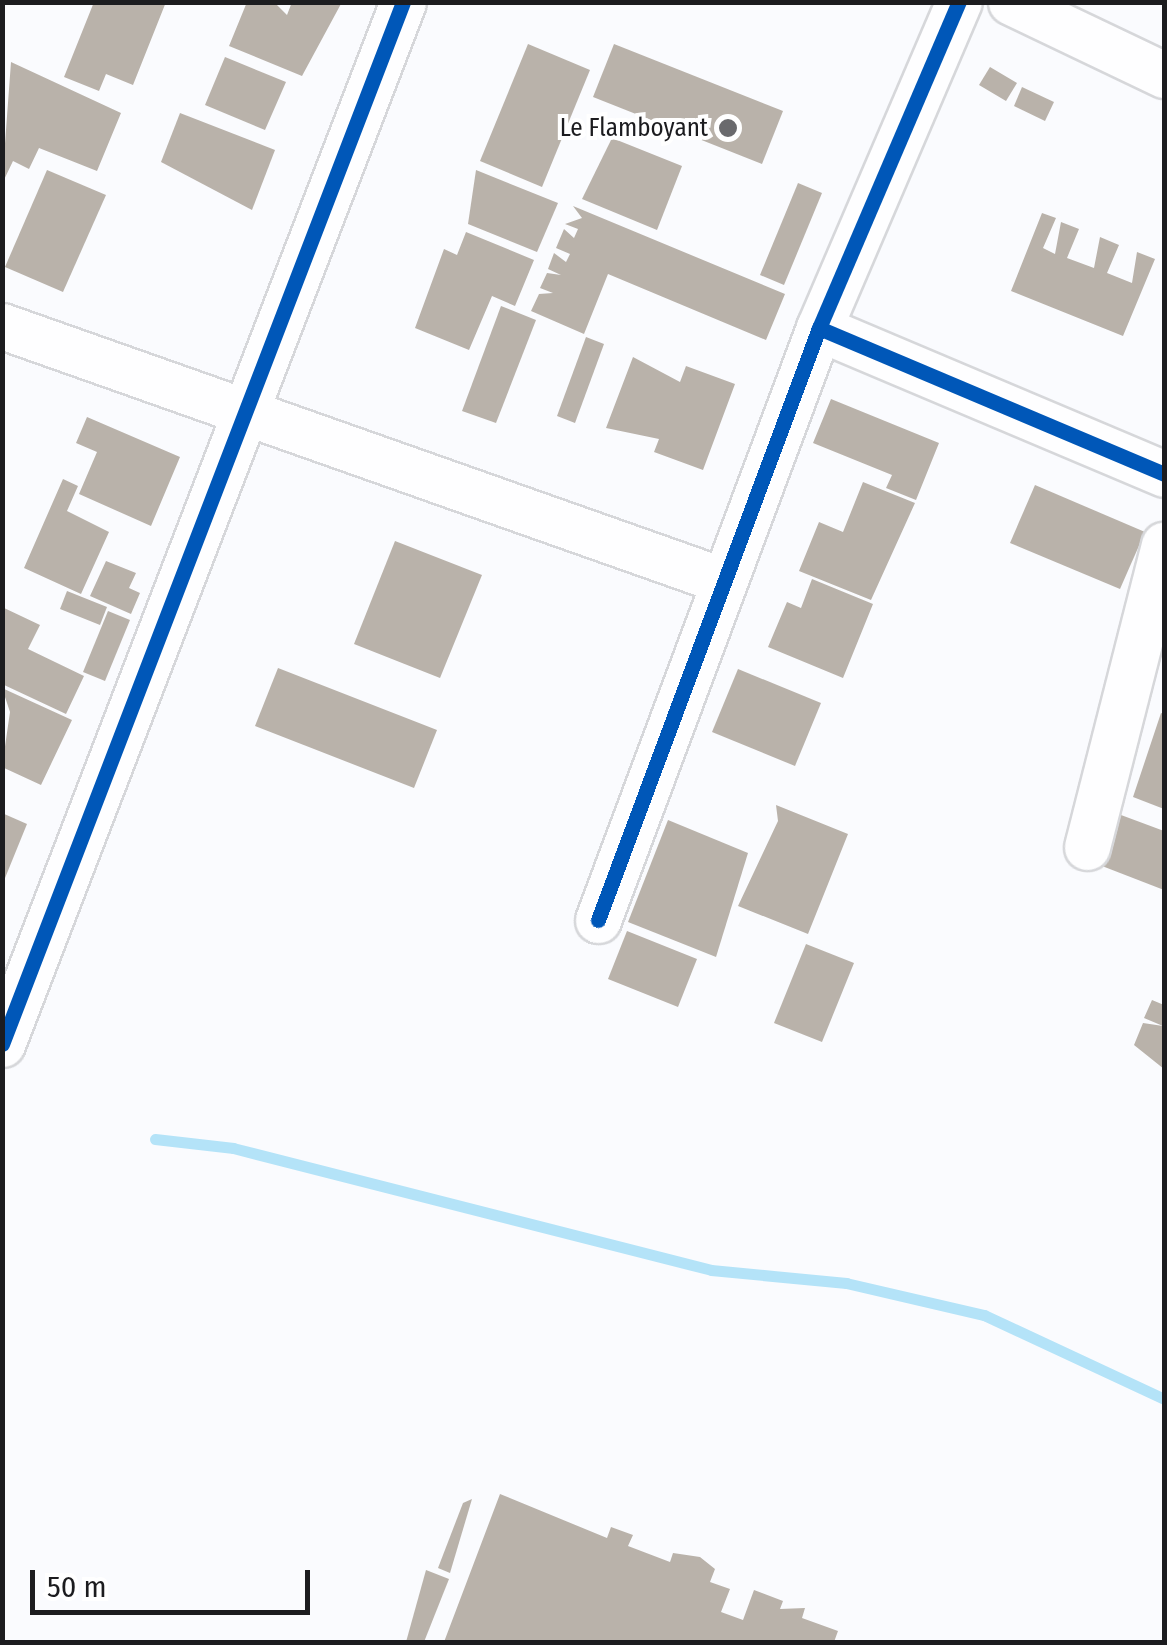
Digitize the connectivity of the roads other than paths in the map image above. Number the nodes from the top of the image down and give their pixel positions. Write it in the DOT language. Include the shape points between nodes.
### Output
graph roads {
  1 [pos="403,2"];
  2 [pos="959,2"];
  3 [pos="1011,2"];
  4 [pos="1164,75"];
  5 [pos="2,326"];
  6 [pos="819,328"];
  7 [pos="246,414"];
  8 [pos="1164,474"];
  9 [pos="1164,544"];
  10 [pos="724,581"];
  11 [pos="1087,847"];
  12 [pos="598,920"];
  13 [pos="2,1044"];
  1 -- 7 [label="street"];
  2 -- 6 [label="street"];
  3 -- 4 [label="street"];
  5 -- 7 [label="street"];
  6 -- 8 [label="street"];
  6 -- 10 [label="street"];
  7 -- 10 [label="street"];
  7 -- 13 [label="street"];
  9 -- 11 [label="street"];
  10 -- 12 [label="street"];
}
